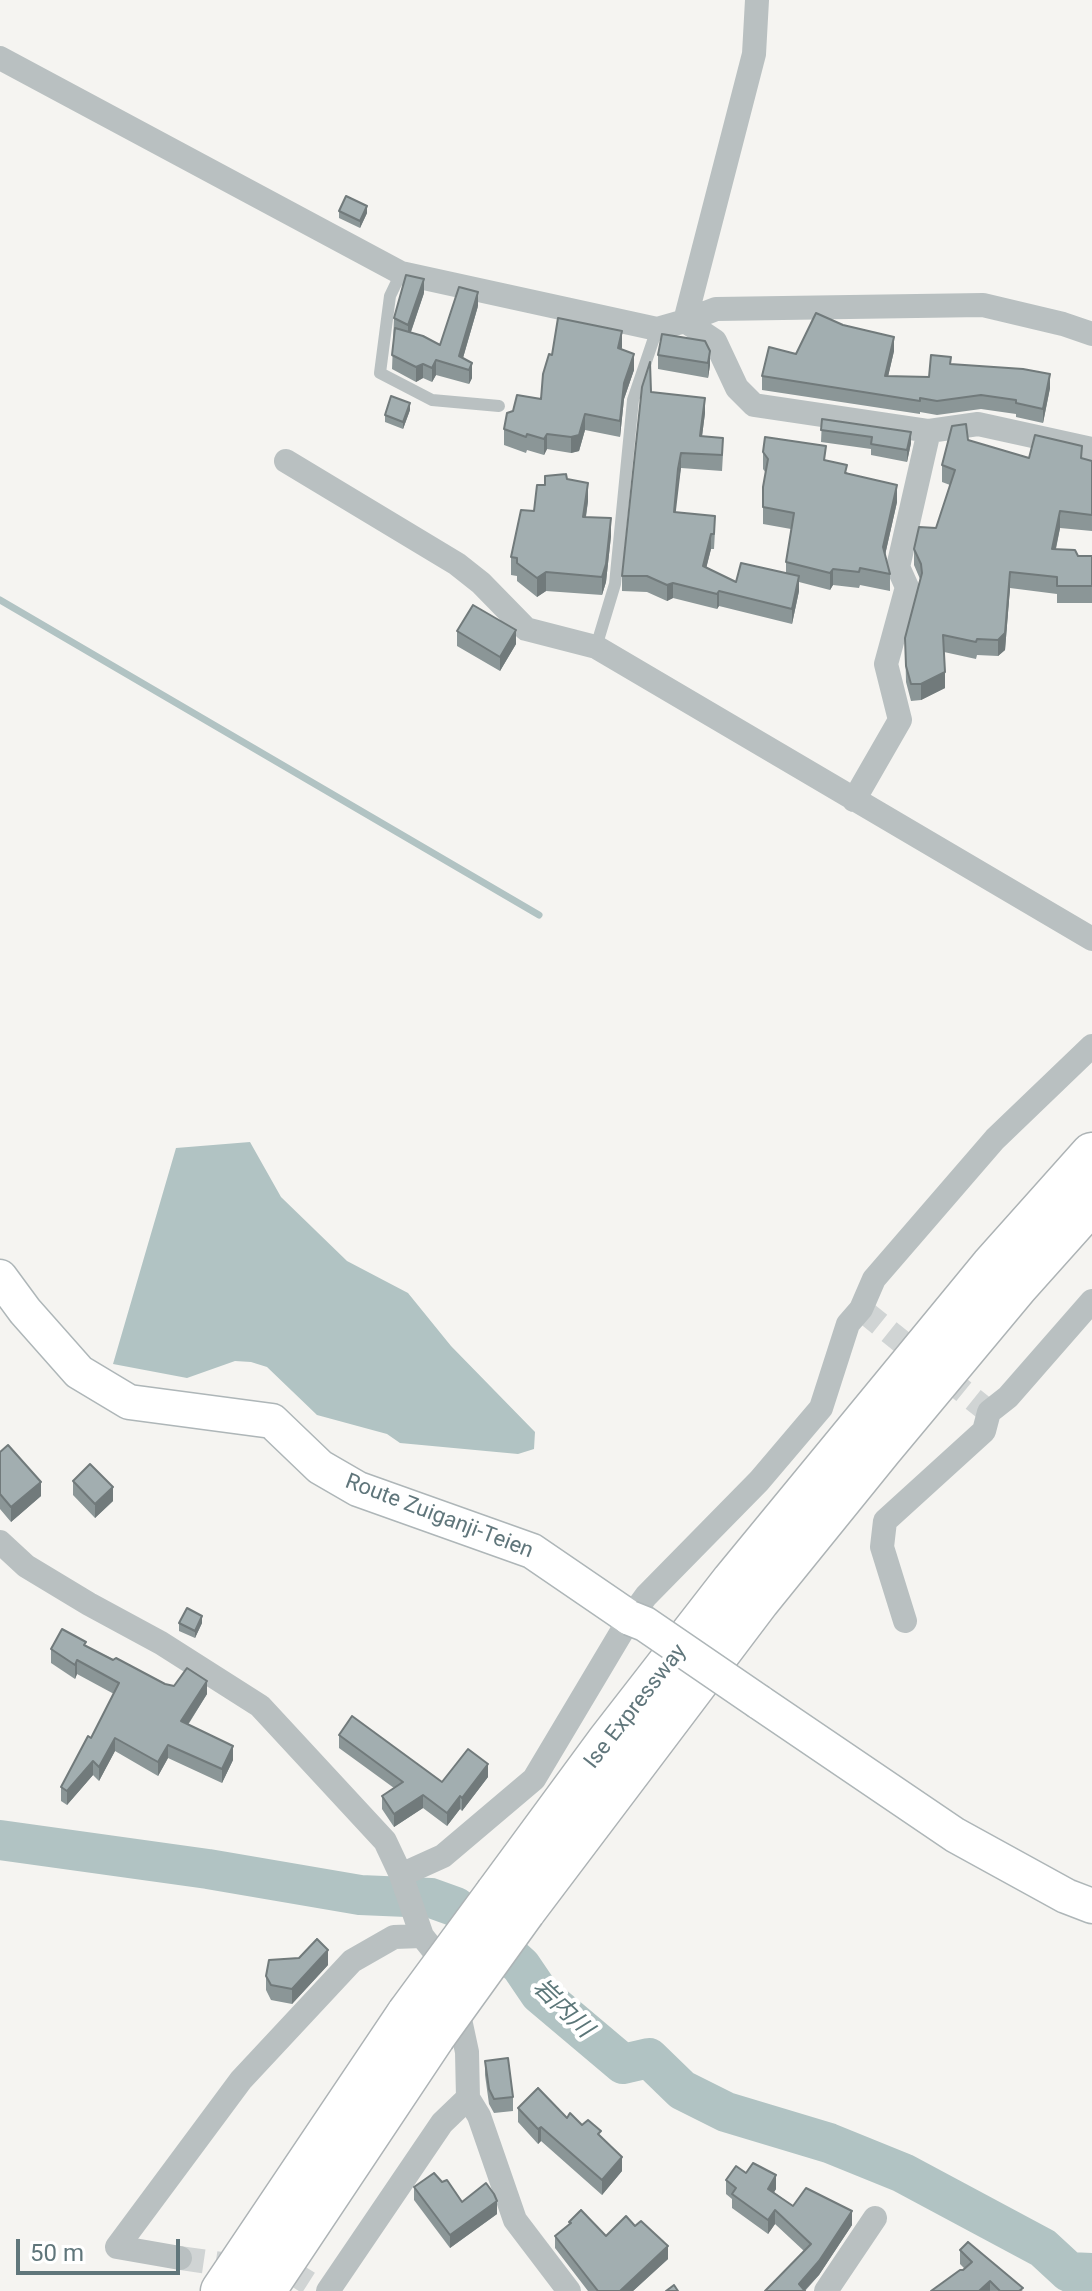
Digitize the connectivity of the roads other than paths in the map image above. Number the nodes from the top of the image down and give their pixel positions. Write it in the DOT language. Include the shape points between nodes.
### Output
graph roads {
  1 [pos="757,0"];
  2 [pos="0,58"];
  3 [pos="401,273"];
  4 [pos="685,321"];
  5 [pos="657,329"];
  6 [pos="1092,334"];
  7 [pos="499,406"];
  8 [pos="929,431"];
  9 [pos="1092,449"];
  10 [pos="286,461"];
  11 [pos="596,647"];
  12 [pos="854,800"];
  13 [pos="1092,939"];
  14 [pos="1092,1046"];
  15 [pos="1092,1154"];
  16 [pos="1092,1202"];
  17 [pos="0,1277"];
  18 [pos="1092,1301"];
  19 [pos="0,1542"];
  20 [pos="630,1618"];
  21 [pos="905,1621"];
  22 [pos="401,1875"];
  23 [pos="510,1902"];
  24 [pos="1092,1906"];
  25 [pos="422,1936"];
  26 [pos="421,2025"];
  27 [pos="468,2098"];
  28 [pos="319,2145"];
  29 [pos="875,2218"];
  30 [pos="188,2274"];
  31 [pos="222,2291"];
  32 [pos="264,2291"];
  33 [pos="328,2291"];
  34 [pos="569,2291"];
  35 [pos="826,2291"];
  1 -- 4 [label="street" via="754,54"];
  2 -- 3 [label="street"];
  3 -- 5 [label="street"];
  3 -- 7 [label="lane" via="390,296 380,373 432,400"];
  4 -- 5 [label="street"];
  4 -- 6 [label="street" via="716,309 983,305"];
  4 -- 8 [label="street" via="715,341 737,388 754,405"];
  5 -- 11 [label="lane" via="633,400 615,584"];
  8 -- 9 [label="street" via="978,424"];
  8 -- 12 [label="street" via="898,567 907,587 886,664 900,720"];
  10 -- 11 [label="street" via="457,564 526,629"];
  11 -- 12 [label="street"];
  12 -- 13 [label="street"];
  14 -- 20 [label="street" via="995,1139 874,1279 848,1324 821,1408"];
  15 -- 23 [label="highway, Ise Expressway" via="992,1266 733,1581 608,1742"];
  16 -- 23 [label="highway, Ise Expressway" via="881,1449"];
  17 -- 20 [label="main road, Route Zuiganji-Teien" via="79,1372 129,1402 272,1421 320,1467 358,1489 532,1551"];
  18 -- 21 [label="street" via="989,1412 984,1431 885,1521 882,1547"];
  19 -- 22 [label="street" via="26,1566 260,1706 385,1841"];
  20 -- 22 [label="street" via="534,1779 443,1856"];
  20 -- 24 [label="main road, Route Zuiganji-Teien, bridge" via="955,1835"];
  22 -- 25 [label="street"];
  23 -- 26 [label="highway, Ise Expressway, bridge"];
  25 -- 27 [label="street" via="434,1951 461,2024"];
  25 -- 30 [label="street" via="394,1937 352,1961 241,2080 117,2247"];
  26 -- 28 [label="highway, Ise Expressway"];
  26 -- 32 [label="highway, Ise Expressway"];
  27 -- 33 [label="street" via="442,2123"];
  27 -- 34 [label="street" via="515,2220"];
  28 -- 30 [label="highway" via="275,2172"];
  28 -- 31 [label="highway, Ise Expressway"];
  29 -- 35 [label="street"];
}
